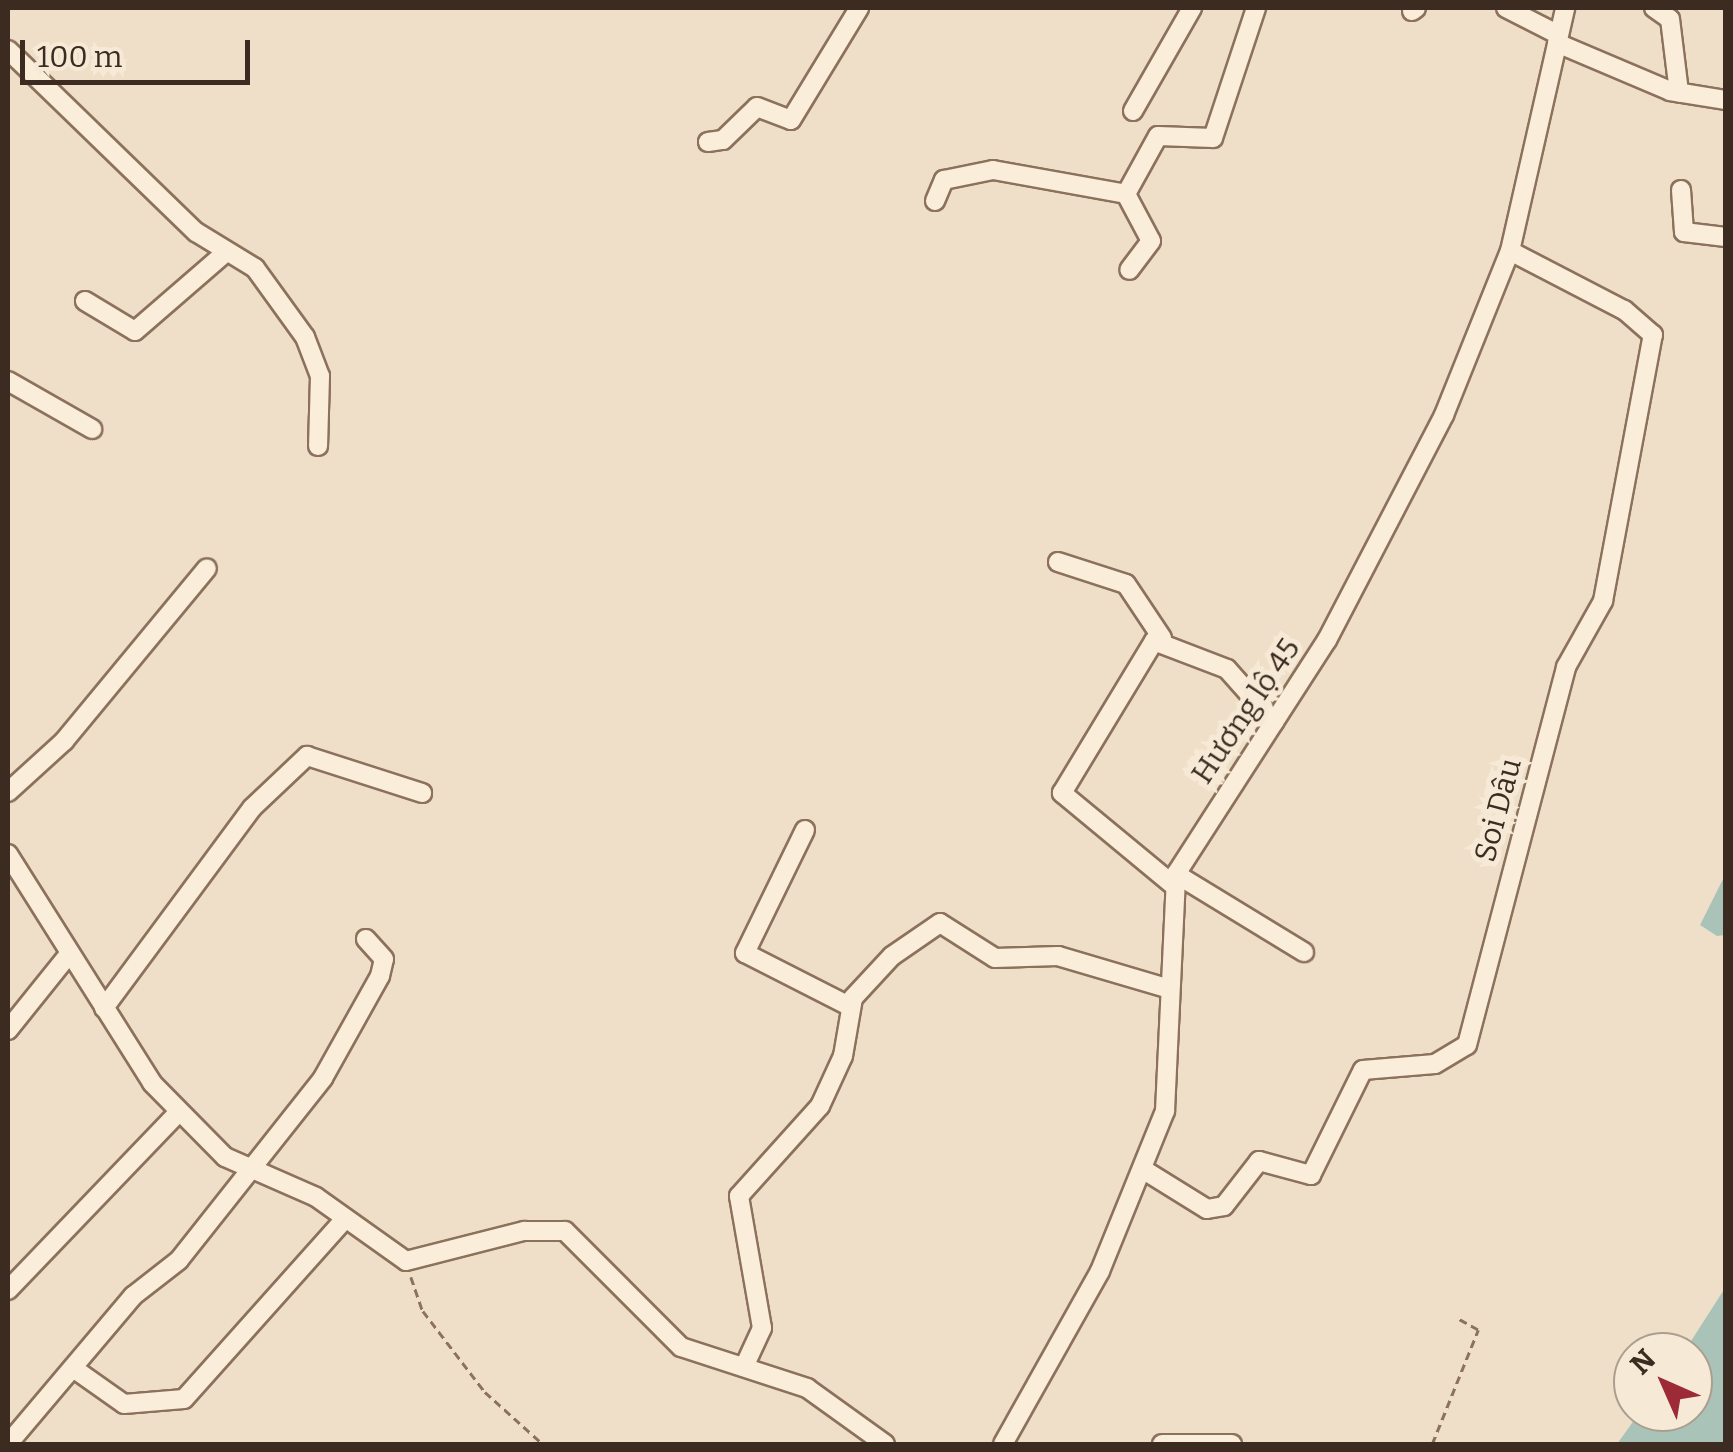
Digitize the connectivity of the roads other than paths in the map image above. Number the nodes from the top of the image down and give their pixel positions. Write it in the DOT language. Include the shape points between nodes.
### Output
graph roads {
  1 [pos="859,8"];
  2 [pos="1192,8"];
  3 [pos="1256,8"];
  4 [pos="1506,8"];
  5 [pos="1565,8"];
  6 [pos="1654,8"];
  7 [pos="1558,39"];
  8 [pos="8,50"];
  9 [pos="1679,92"];
  10 [pos="1726,100"];
  11 [pos="1132,110"];
  12 [pos="708,142"];
  13 [pos="1681,190"];
  14 [pos="1126,194"];
  15 [pos="935,201"];
  16 [pos="1726,237"];
  17 [pos="1510,251"];
  18 [pos="224,254"];
  19 [pos="1129,270"];
  20 [pos="85,301"];
  21 [pos="8,381"];
  22 [pos="92,429"];
  23 [pos="318,446"];
  24 [pos="1058,562"];
  25 [pos="208,568"];
  26 [pos="1162,638"];
  27 [pos="1274,722"];
  28 [pos="8,792"];
  29 [pos="422,792"];
  30 [pos="805,830"];
  31 [pos="8,854"];
  32 [pos="1174,879"];
  33 [pos="366,939"];
  34 [pos="1304,952"];
  35 [pos="69,954"];
  36 [pos="1170,990"];
  37 [pos="851,1007"];
  38 [pos="104,1008"];
  39 [pos="8,1030"];
  40 [pos="178,1112"];
  41 [pos="244,1169"];
  42 [pos="1144,1170"];
  43 [pos="345,1218"];
  44 [pos="8,1290"];
  45 [pos="744,1367"];
  46 [pos="73,1368"];
  47 [pos="8,1444"];
  48 [pos="885,1444"];
  49 [pos="1003,1444"];
  50 [pos="1162,1444"];
  51 [pos="1232,1444"];
  1 -- 12 [label="street" via="791,120 757,107 723,140"];
  2 -- 11 [label="street"];
  3 -- 14 [label="street" via="1214,138 1158,136"];
  4 -- 7 [label="street"];
  5 -- 7 [label="street, Hương lộ 45"];
  6 -- 9 [label="street" via="1670,19"];
  7 -- 9 [label="street"];
  7 -- 17 [label="street, Hương lộ 45"];
  8 -- 18 [label="street"];
  9 -- 10 [label="street"];
  13 -- 16 [label="street" via="1684,232"];
  14 -- 15 [label="street" via="993,170 944,180"];
  14 -- 19 [label="street" via="1151,241"];
  17 -- 27 [label="street, Hương lộ 45" via="1402,504"];
  17 -- 42 [label="street, Soi Dâu" via="1624,310 1653,336 1603,601 1566,668 1467,1045 1436,1064 1363,1070 1311,1175 1259,1162 1224,1206 1207,1208"];
  18 -- 20 [label="street" via="135,331"];
  18 -- 23 [label="street" via="255,268 305,337 325,412"];
  21 -- 22 [label="street"];
  24 -- 26 [label="street" via="1126,584"];
  25 -- 28 [label="street" via="64,741"];
  26 -- 27 [label="street" via="1227,668"];
  26 -- 32 [label="street" via="1062,794"];
  27 -- 32 [label="street, Hương lộ 45"];
  29 -- 38 [label="street" via="307,756 252,808"];
  30 -- 37 [label="street" via="745,953"];
  31 -- 35 [label="street"];
  32 -- 34 [label="street"];
  32 -- 36 [label="street"];
  33 -- 41 [label="street" via="384,959 342,1052"];
  35 -- 38 [label="street"];
  35 -- 39 [label="street"];
  36 -- 37 [label="street" via="1058,956 995,958 940,923 881,966"];
  36 -- 42 [label="street" via="1166,1101"];
  37 -- 45 [label="street" via="820,1106 739,1196 762,1328"];
  38 -- 40 [label="street"];
  40 -- 41 [label="street"];
  40 -- 44 [label="street"];
  41 -- 43 [label="street"];
  41 -- 46 [label="street" via="179,1260 132,1296"];
  42 -- 49 [label="street" via="1080,1312"];
  43 -- 45 [label="street" via="406,1261 524,1231 564,1231 650,1324 681,1347"];
  43 -- 46 [label="street" via="184,1400 124,1404"];
  45 -- 48 [label="street" via="834,1402"];
  46 -- 47 [label="street"];
  50 -- 51 [label="street"];
}
